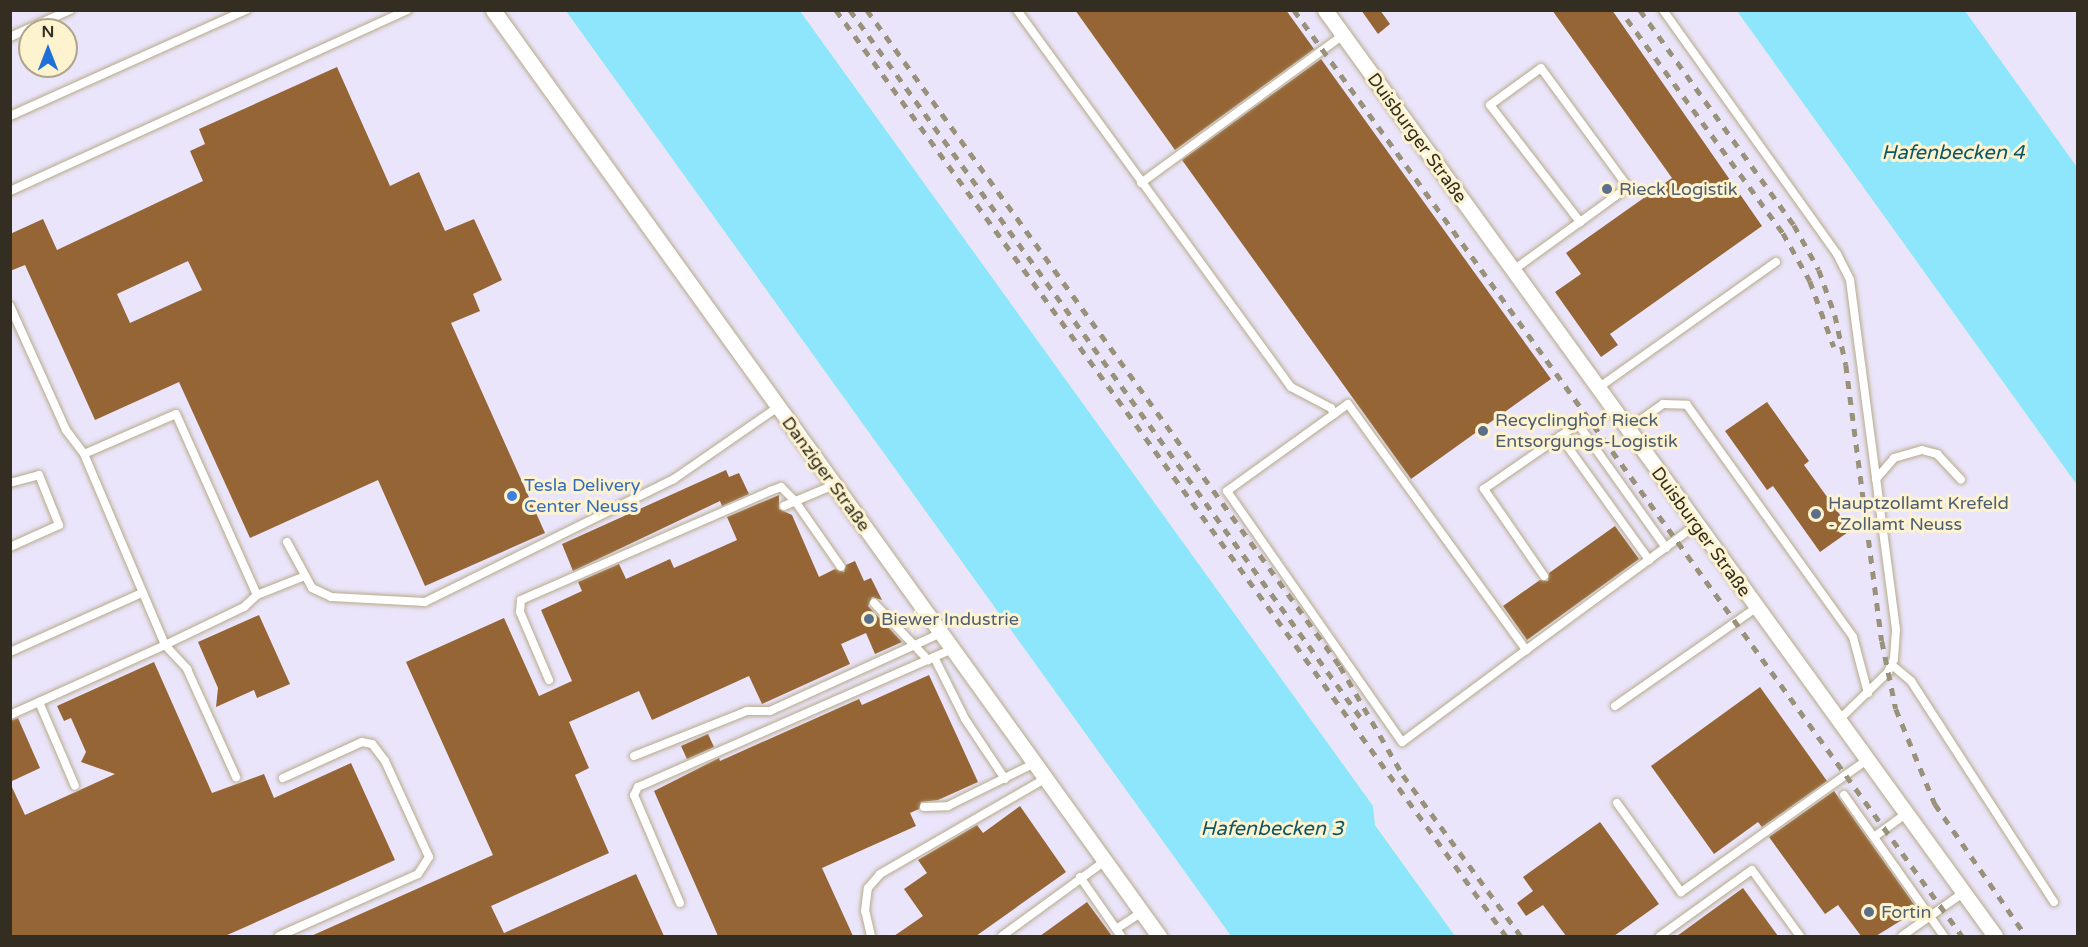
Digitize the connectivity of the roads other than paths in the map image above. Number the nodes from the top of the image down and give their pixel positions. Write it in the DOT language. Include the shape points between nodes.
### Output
graph roads {
  1 [pos="70,10"];
  2 [pos="246,10"];
  3 [pos="408,10"];
  4 [pos="493,10"];
  5 [pos="1017,10"];
  6 [pos="1325,10"];
  7 [pos="1662,10"];
  8 [pos="1343,35"];
  9 [pos="10,37"];
  10 [pos="10,116"];
  11 [pos="1141,183"];
  12 [pos="10,191"];
  13 [pos="1580,222"];
  14 [pos="1776,262"];
  15 [pos="1512,271"];
  16 [pos="10,306"];
  17 [pos="1597,389"];
  18 [pos="778,407"];
  19 [pos="1334,414"];
  20 [pos="1626,430"];
  21 [pos="1560,436"];
  22 [pos="84,454"];
  23 [pos="1876,479"];
  24 [pos="1960,480"];
  25 [pos="10,483"];
  26 [pos="834,485"];
  27 [pos="795,501"];
  28 [pos="784,506"];
  29 [pos="1696,525"];
  30 [pos="287,542"];
  31 [pos="10,547"];
  32 [pos="1666,548"];
  33 [pos="1649,560"];
  34 [pos="841,567"];
  35 [pos="305,576"];
  36 [pos="1544,576"];
  37 [pos="142,593"];
  38 [pos="257,595"];
  39 [pos="874,603"];
  40 [pos="1756,608"];
  41 [pos="941,633"];
  42 [pos="165,645"];
  43 [pos="915,646"];
  44 [pos="952,649"];
  45 [pos="1526,650"];
  46 [pos="10,652"];
  47 [pos="931,659"];
  48 [pos="1892,665"];
  49 [pos="549,680"];
  50 [pos="1868,693"];
  51 [pos="39,702"];
  52 [pos="1615,706"];
  53 [pos="10,715"];
  54 [pos="1838,721"];
  55 [pos="633,756"];
  56 [pos="1867,760"];
  57 [pos="1035,763"];
  58 [pos="236,777"];
  59 [pos="283,777"];
  60 [pos="1046,778"];
  61 [pos="1005,779"];
  62 [pos="75,786"];
  63 [pos="1844,795"];
  64 [pos="1617,803"];
  65 [pos="924,807"];
  66 [pos="1906,814"];
  67 [pos="1874,837"];
  68 [pos="1105,861"];
  69 [pos="1080,877"];
  70 [pos="1963,893"];
  71 [pos="2054,902"];
  72 [pos="680,903"];
  73 [pos="1142,912"];
  74 [pos="1929,916"];
  75 [pos="1116,929"];
  76 [pos="279,936"];
  77 [pos="871,936"];
  78 [pos="1002,936"];
  79 [pos="1122,936"];
  80 [pos="1159,936"];
  81 [pos="1660,936"];
  82 [pos="1800,936"];
  83 [pos="1902,936"];
  84 [pos="1944,936"];
  85 [pos="1995,936"];
  1 -- 9 [label="lane"];
  2 -- 10 [label="lane"];
  3 -- 12 [label="lane"];
  4 -- 18 [label="street, Danziger Straße"];
  5 -- 11 [label="lane"];
  6 -- 8 [label="street, Duisburger Straße"];
  7 -- 23 [label="lane" via="1846,268 1855,308"];
  8 -- 11 [label="lane"];
  8 -- 15 [label="street, Duisburger Straße"];
  11 -- 19 [label="lane" via="1291,387 1331,408"];
  13 -- 13 [label="lane" via="1628,187 1541,68 1490,105"];
  13 -- 15 [label="lane"];
  14 -- 17 [label="lane"];
  15 -- 17 [label="street, Duisburger Straße"];
  16 -- 22 [label="lane" via="66,430"];
  17 -- 20 [label="street, Duisburger Straße"];
  18 -- 26 [label="street, Danziger Straße"];
  18 -- 35 [label="lane" via="674,479 425,602 331,597 312,588"];
  19 -- 45 [label="lane" via="1348,404"];
  19 -- 45 [label="lane" via="1227,491 1402,742"];
  20 -- 29 [label="street, Duisburger Straße"];
  20 -- 50 [label="lane" via="1663,404 1687,405 1853,637"];
  21 -- 32 [label="lane" via="1578,424"];
  21 -- 33 [label="lane"];
  21 -- 36 [label="lane" via="1484,489"];
  22 -- 37 [label="lane"];
  22 -- 38 [label="lane" via="176,414"];
  23 -- 24 [label="lane" via="1894,458 1922,450 1937,454"];
  23 -- 48 [label="lane" via="1896,630"];
  25 -- 31 [label="lane" via="39,475 59,525"];
  26 -- 27 [label="lane" via="818,495"];
  26 -- 41 [label="street, Danziger Straße"];
  27 -- 28 [label="lane"];
  27 -- 34 [label="lane"];
  27 -- 49 [label="lane" via="781,487 521,600 520,612"];
  29 -- 32 [label="lane"];
  29 -- 40 [label="street, Duisburger Straße"];
  30 -- 35 [label="lane"];
  32 -- 33 [label="lane"];
  33 -- 45 [label="lane"];
  35 -- 38 [label="lane"];
  37 -- 42 [label="lane"];
  37 -- 46 [label="lane"];
  38 -- 42 [label="lane" via="244,607"];
  39 -- 43 [label="lane"];
  40 -- 52 [label="lane"];
  40 -- 54 [label="street, Duisburger Straße"];
  41 -- 43 [label="lane"];
  41 -- 44 [label="street, Danziger Straße"];
  42 -- 51 [label="lane"];
  42 -- 58 [label="lane" via="187,669"];
  43 -- 47 [label="lane"];
  43 -- 55 [label="lane" via="770,711 747,711"];
  44 -- 47 [label="lane"];
  44 -- 57 [label="street, Danziger Straße"];
  47 -- 61 [label="lane"];
  47 -- 72 [label="lane" via="638,787 634,795"];
  48 -- 50 [label="lane"];
  48 -- 71 [label="lane" via="1911,681"];
  50 -- 54 [label="lane"];
  51 -- 53 [label="lane"];
  51 -- 62 [label="lane"];
  54 -- 56 [label="street, Duisburger Straße"];
  56 -- 64 [label="lane" via="1681,892"];
  56 -- 66 [label="street, Duisburger Straße"];
  57 -- 60 [label="street, Danziger Straße"];
  57 -- 61 [label="lane"];
  59 -- 76 [label="lane" via="362,742 372,744 385,760 429,857 418,874"];
  60 -- 68 [label="street, Danziger Straße"];
  60 -- 77 [label="lane" via="880,874 868,888 865,911"];
  61 -- 65 [label="lane" via="948,806"];
  63 -- 67 [label="lane"];
  66 -- 67 [label="lane"];
  66 -- 70 [label="street, Duisburger Straße"];
  67 -- 74 [label="lane"];
  68 -- 69 [label="lane"];
  68 -- 73 [label="street, Danziger Straße"];
  69 -- 75 [label="lane"];
  69 -- 78 [label="lane"];
  70 -- 74 [label="lane"];
  70 -- 85 [label="street, Duisburger Straße"];
  73 -- 75 [label="lane"];
  73 -- 80 [label="street, Danziger Straße"];
  74 -- 83 [label="lane"];
  74 -- 84 [label="lane"];
  75 -- 79 [label="lane"];
  81 -- 82 [label="lane" via="1752,870"];
}
